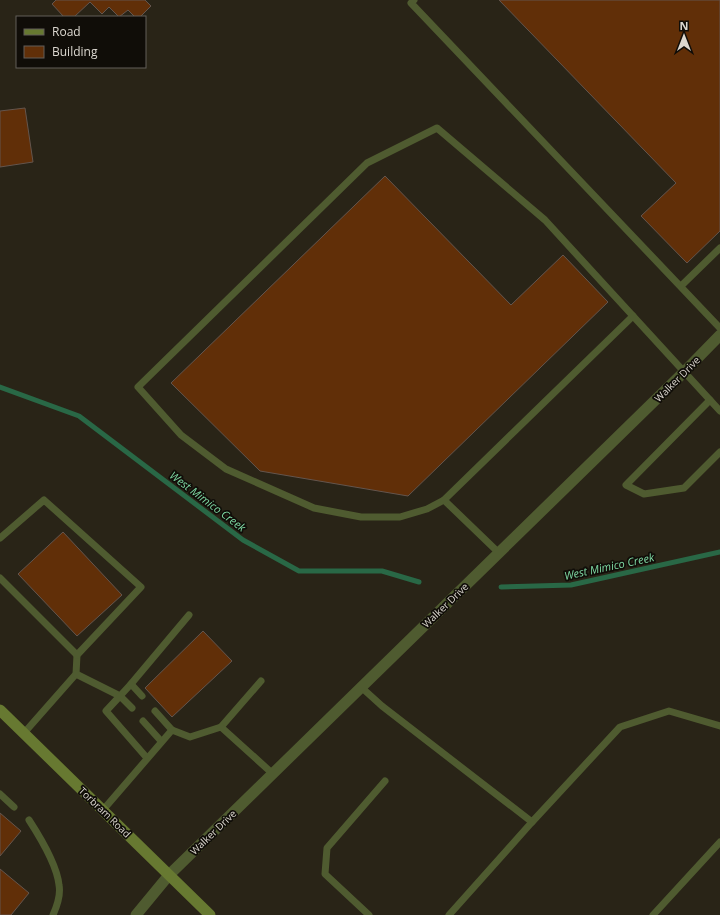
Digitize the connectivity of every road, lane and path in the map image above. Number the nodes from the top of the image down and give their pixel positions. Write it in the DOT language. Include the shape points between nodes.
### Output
graph roads {
  1 [pos="414,0"];
  2 [pos="720,248"];
  3 [pos="681,286"];
  4 [pos="633,316"];
  5 [pos="720,328"];
  6 [pos="720,335"];
  7 [pos="683,373"];
  8 [pos="710,400"];
  9 [pos="720,411"];
  10 [pos="720,452"];
  11 [pos="444,500"];
  12 [pos="0,538"];
  13 [pos="499,553"];
  14 [pos="0,578"];
  15 [pos="189,615"];
  16 [pos="77,655"];
  17 [pos="76,674"];
  18 [pos="261,680"];
  19 [pos="131,684"];
  20 [pos="362,687"];
  21 [pos="120,696"];
  22 [pos="142,696"];
  23 [pos="132,708"];
  24 [pos="0,710"];
  25 [pos="155,711"];
  26 [pos="144,722"];
  27 [pos="720,726"];
  28 [pos="221,727"];
  29 [pos="172,730"];
  30 [pos="24,733"];
  31 [pos="161,741"];
  32 [pos="147,758"];
  33 [pos="273,774"];
  34 [pos="385,781"];
  35 [pos="0,794"];
  36 [pos="14,807"];
  37 [pos="103,810"];
  38 [pos="29,820"];
  39 [pos="532,822"];
  40 [pos="720,842"];
  41 [pos="169,875"];
  42 [pos="53,915"];
  43 [pos="136,915"];
  44 [pos="210,915"];
  45 [pos="369,915"];
  46 [pos="449,915"];
  47 [pos="653,915"];
  1 -- 3 [label="lane" via="411,3"];
  2 -- 3 [label="lane"];
  3 -- 5 [label="lane"];
  4 -- 7 [label="lane"];
  4 -- 11 [label="lane"];
  4 -- 11 [label="lane" via="545,220 437,128 367,163 138,387 182,435 226,469 314,508 361,517 400,517 427,509"];
  6 -- 7 [label="street, Walker Drive"];
  7 -- 8 [label="lane"];
  7 -- 13 [label="street, Walker Drive"];
  8 -- 9 [label="lane"];
  8 -- 10 [label="lane" via="626,485 644,494 684,488"];
  11 -- 13 [label="lane"];
  12 -- 16 [label="lane" via="44,500 141,587"];
  13 -- 20 [label="street, Walker Drive"];
  14 -- 16 [label="lane"];
  15 -- 19 [label="lane"];
  16 -- 17 [label="lane"];
  17 -- 21 [label="lane"];
  17 -- 30 [label="lane"];
  18 -- 28 [label="lane"];
  19 -- 21 [label="lane"];
  19 -- 22 [label="lane"];
  20 -- 33 [label="street, Walker Drive"];
  20 -- 39 [label="lane" via="382,706"];
  21 -- 23 [label="lane"];
  21 -- 32 [label="lane" via="106,711"];
  24 -- 30 [label="main road, Torbram Road"];
  25 -- 29 [label="lane"];
  26 -- 31 [label="lane"];
  27 -- 39 [label="lane" via="669,711 620,727"];
  28 -- 29 [label="lane" via="190,737"];
  28 -- 33 [label="lane"];
  29 -- 31 [label="lane"];
  30 -- 37 [label="main road, Torbram Road"];
  31 -- 32 [label="lane"];
  32 -- 37 [label="lane"];
  33 -- 41 [label="street, Walker Drive"];
  34 -- 45 [label="lane" via="327,848 325,874"];
  35 -- 36 [label="lane"];
  37 -- 41 [label="main road, Torbram Road"];
  38 -- 42 [label="lane" via="48,854 59,884 59,895"];
  39 -- 46 [label="lane"];
  40 -- 47 [label="lane"];
  41 -- 43 [label="street, Walker Drive"];
  41 -- 44 [label="main road, Torbram Road"];
}
